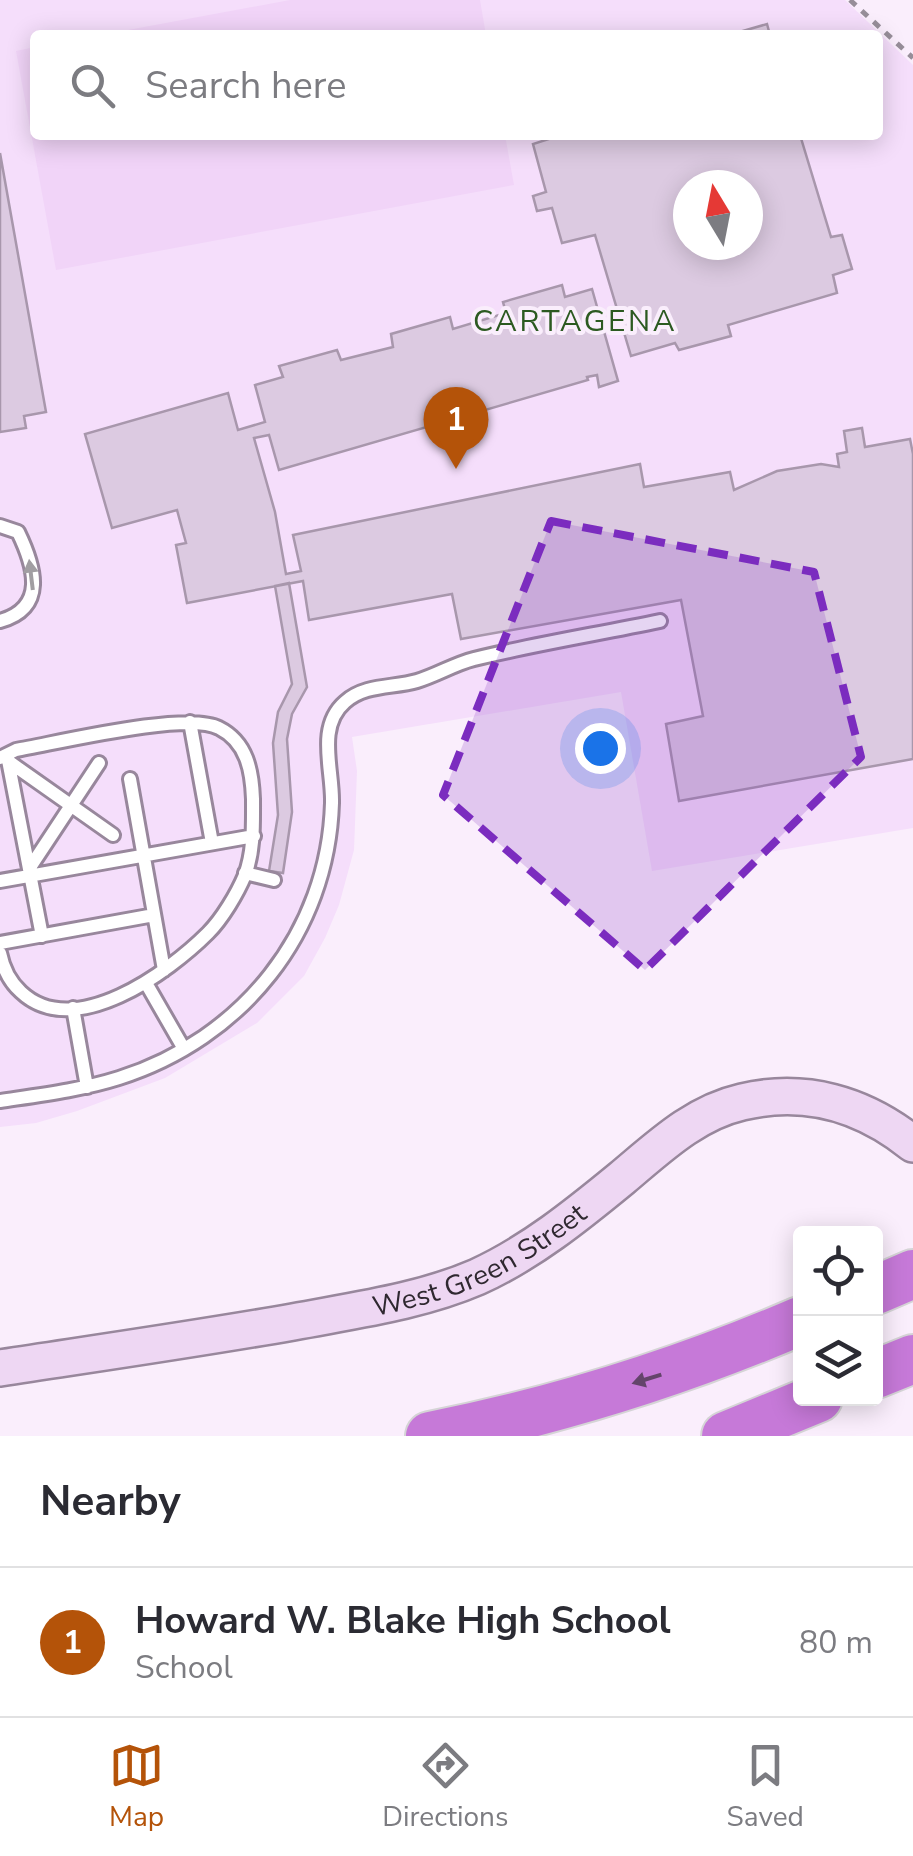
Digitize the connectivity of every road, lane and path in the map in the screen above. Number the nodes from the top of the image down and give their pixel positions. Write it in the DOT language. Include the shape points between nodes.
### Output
graph roads {
  1 [pos="850,0"];
  2 [pos="883,30"];
  3 [pos="883,30"];
  4 [pos="913,58"];
  5 [pos="0,526"];
  6 [pos="0,622"];
  7 [pos="660,622"];
  8 [pos="190,722"];
  9 [pos="5,758"];
  10 [pos="99,763"];
  11 [pos="130,779"];
  12 [pos="71,806"];
  13 [pos="114,835"];
  14 [pos="254,836"];
  15 [pos="212,844"];
  16 [pos="144,856"];
  17 [pos="30,872"];
  18 [pos="245,873"];
  19 [pos="274,880"];
  20 [pos="0,881"];
  21 [pos="154,915"];
  22 [pos="42,936"];
  23 [pos="0,944"];
  24 [pos="0,953"];
  25 [pos="164,970"];
  26 [pos="146,982"];
  27 [pos="73,1008"];
  28 [pos="184,1049"];
  29 [pos="86,1087"];
  30 [pos="0,1101"];
  31 [pos="913,1144"];
  32 [pos="913,1274"];
  33 [pos="883,1287"];
  34 [pos="793,1325"];
  35 [pos="913,1358"];
  36 [pos="0,1368"];
  37 [pos="883,1371"];
  38 [pos="799,1406"];
  39 [pos="745,1429"];
  40 [pos="430,1436"];
  1 -- 2 [label="path"];
  3 -- 4 [label="path"];
  6 -- 5 [label="lane, one-way" via="27,608 33,592 18,532"];
  7 -- 28 [label="lane" via="470,660 346,700 327,738 330,833 299,934 257,993"];
  8 -- 9 [label="lane" via="34,746"];
  8 -- 14 [label="lane" via="219,727 247,755"];
  8 -- 15 [label="lane"];
  9 -- 12 [label="lane"];
  9 -- 17 [label="lane"];
  10 -- 12 [label="lane"];
  11 -- 16 [label="lane"];
  12 -- 13 [label="lane"];
  12 -- 17 [label="lane"];
  14 -- 15 [label="lane"];
  14 -- 18 [label="lane"];
  15 -- 16 [label="lane"];
  16 -- 17 [label="lane"];
  16 -- 21 [label="lane"];
  17 -- 20 [label="lane"];
  17 -- 22 [label="lane"];
  18 -- 19 [label="lane"];
  18 -- 25 [label="lane" via="212,929"];
  21 -- 22 [label="lane"];
  21 -- 25 [label="lane"];
  22 -- 23 [label="lane"];
  24 -- 27 [label="lane" via="13,984 30,1000"];
  25 -- 26 [label="lane"];
  26 -- 27 [label="lane" via="119,997"];
  26 -- 28 [label="lane"];
  27 -- 29 [label="lane"];
  28 -- 29 [label="lane"];
  29 -- 30 [label="lane"];
  31 -- 36 [label="street, West Green Street" via="835,1102 786,1096 738,1103 693,1121 545,1237 453,1286 364,1310"];
  32 -- 33 [label="highway"];
  34 -- 40 [label="highway, one-way" via="598,1394"];
  35 -- 37 [label="highway"];
  38 -- 39 [label="highway"];
}
